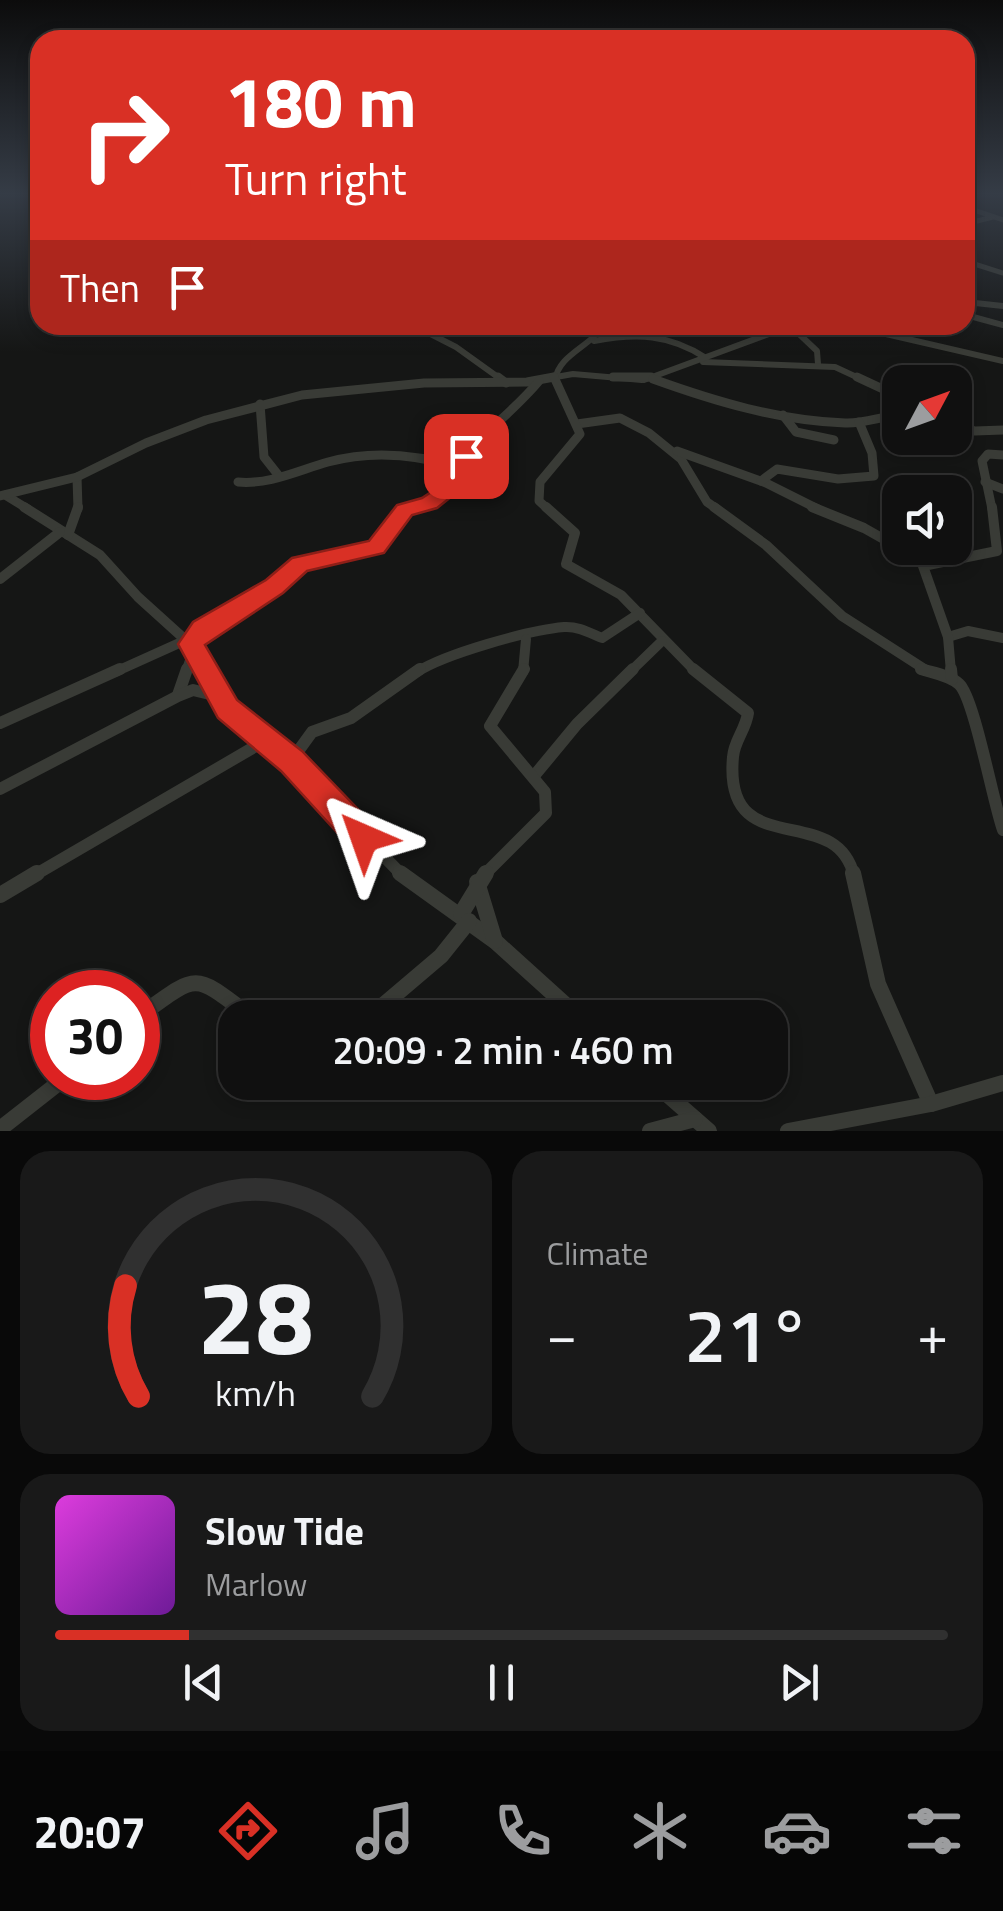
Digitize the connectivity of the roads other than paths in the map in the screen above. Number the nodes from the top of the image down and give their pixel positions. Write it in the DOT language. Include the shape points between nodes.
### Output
graph roads {
  1 [pos="975,264"];
  2 [pos="1003,273"];
  3 [pos="975,299"];
  4 [pos="1003,306"];
  5 [pos="975,317"];
  6 [pos="1003,325"];
  7 [pos="433,335"];
  8 [pos="595,335"];
  9 [pos="628,335"];
  10 [pos="659,335"];
  11 [pos="672,335"];
  12 [pos="769,335"];
  13 [pos="800,335"];
  14 [pos="895,335"];
  15 [pos="671,338"];
  16 [pos="590,341"];
  17 [pos="701,360"];
  18 [pos="1003,361"];
  19 [pos="818,364"];
  20 [pos="554,377"];
  21 [pos="653,379"];
  22 [pos="540,381"];
  23 [pos="507,383"];
  24 [pos="882,389"];
  25 [pos="260,404"];
  26 [pos="783,415"];
  27 [pos="882,416"];
  28 [pos="859,422"];
  29 [pos="577,424"];
  30 [pos="972,430"];
  31 [pos="1003,430"];
  32 [pos="834,440"];
  33 [pos="670,448"];
  34 [pos="1003,455"];
  35 [pos="458,467"];
  36 [pos="279,476"];
  37 [pos="77,477"];
  38 [pos="761,481"];
  39 [pos="238,482"];
  40 [pos="985,482"];
  41 [pos="1003,489"];
  42 [pos="2,494"];
  43 [pos="64,533"];
  44 [pos="1000,536"];
  45 [pos="882,538"];
  46 [pos="972,557"];
  47 [pos="926,565"];
  48 [pos="0,579"];
  49 [pos="640,614"];
  50 [pos="526,638"];
  51 [pos="948,638"];
  52 [pos="1003,638"];
  53 [pos="662,641"];
  54 [pos="188,642"];
  55 [pos="952,678"];
  56 [pos="178,696"];
  57 [pos="218,696"];
  58 [pos="0,723"];
  59 [pos="268,739"];
  60 [pos="291,761"];
  61 [pos="534,776"];
  62 [pos="0,789"];
  63 [pos="1003,830"];
  64 [pos="477,882"];
  65 [pos="0,895"];
  66 [pos="465,918"];
  67 [pos="496,942"];
  68 [pos="228,1000"];
  69 [pos="389,1000"];
  70 [pos="560,1000"];
  71 [pos="160,1001"];
  72 [pos="1003,1083"];
  73 [pos="37,1100"];
  74 [pos="674,1100"];
  75 [pos="930,1104"];
  76 [pos="702,1125"];
  77 [pos="0,1129"];
  78 [pos="650,1131"];
  79 [pos="788,1131"];
  1 -- 2 [label="street"];
  3 -- 4 [label="street"];
  5 -- 6 [label="street"];
  7 -- 23 [label="street"];
  8 -- 16 [label="street"];
  9 -- 16 [label="street"];
  10 -- 15 [label="street"];
  11 -- 15 [label="street"];
  12 -- 17 [label="street"];
  13 -- 19 [label="street" via="817,350"];
  14 -- 18 [label="street"];
  15 -- 17 [label="street"];
  16 -- 20 [label="street" via="568,354"];
  17 -- 19 [label="street"];
  17 -- 21 [label="street"];
  19 -- 24 [label="street"];
  20 -- 21 [label="street"];
  20 -- 22 [label="street"];
  20 -- 29 [label="street"];
  21 -- 26 [label="street"];
  22 -- 23 [label="street"];
  22 -- 35 [label="street"];
  23 -- 25 [label="street" via="341,389"];
  25 -- 36 [label="street" via="264,457"];
  25 -- 37 [label="street" via="160,437"];
  26 -- 28 [label="street"];
  26 -- 32 [label="street" via="796,432"];
  27 -- 28 [label="street"];
  28 -- 38 [label="street" via="874,476 823,478 777,469"];
  29 -- 33 [label="street" via="626,419"];
  29 -- 49 [label="street" via="576,444 540,482 539,501 575,532 566,564 607,584"];
  30 -- 31 [label="street"];
  33 -- 38 [label="street"];
  33 -- 55 [label="street" via="707,502 766,545 842,616 920,669"];
  34 -- 40 [label="street" via="984,456"];
  35 -- 36 [label="street" via="386,453"];
  35 -- 54 [label="street" via="444,492 405,510 372,550 300,564"];
  36 -- 39 [label="street" via="256,485"];
  37 -- 42 [label="street"];
  37 -- 43 [label="street" via="78,513"];
  38 -- 45 [label="street"];
  40 -- 41 [label="street"];
  40 -- 44 [label="street"];
  42 -- 43 [label="street"];
  43 -- 48 [label="street"];
  43 -- 54 [label="street" via="100,554"];
  44 -- 46 [label="street" via="994,554"];
  47 -- 51 [label="street"];
  49 -- 50 [label="street" via="602,638 564,627"];
  49 -- 53 [label="street"];
  50 -- 60 [label="street" via="422,668 351,718 312,732"];
  50 -- 61 [label="street" via="524,672 490,726"];
  51 -- 52 [label="street" via="971,630"];
  51 -- 55 [label="street"];
  53 -- 61 [label="street"];
  53 -- 75 [label="street" via="748,713 733,754 743,814 765,827 835,844 849,856 878,984"];
  54 -- 56 [label="street"];
  54 -- 57 [label="street"];
  54 -- 58 [label="street"];
  55 -- 63 [label="street" via="968,694"];
  56 -- 57 [label="street" via="193,690"];
  56 -- 62 [label="street"];
  57 -- 59 [label="street"];
  59 -- 60 [label="street"];
  59 -- 65 [label="street"];
  60 -- 66 [label="street" via="395,870"];
  61 -- 64 [label="street" via="545,792 546,813"];
  64 -- 66 [label="street"];
  64 -- 67 [label="street"];
  66 -- 67 [label="street"];
  66 -- 69 [label="street" via="441,956"];
  67 -- 70 [label="street"];
  68 -- 71 [label="street" via="205,982 187,981"];
  72 -- 75 [label="street"];
  73 -- 77 [label="street"];
  74 -- 76 [label="street"];
  75 -- 79 [label="street"];
  76 -- 78 [label="street"];
}
